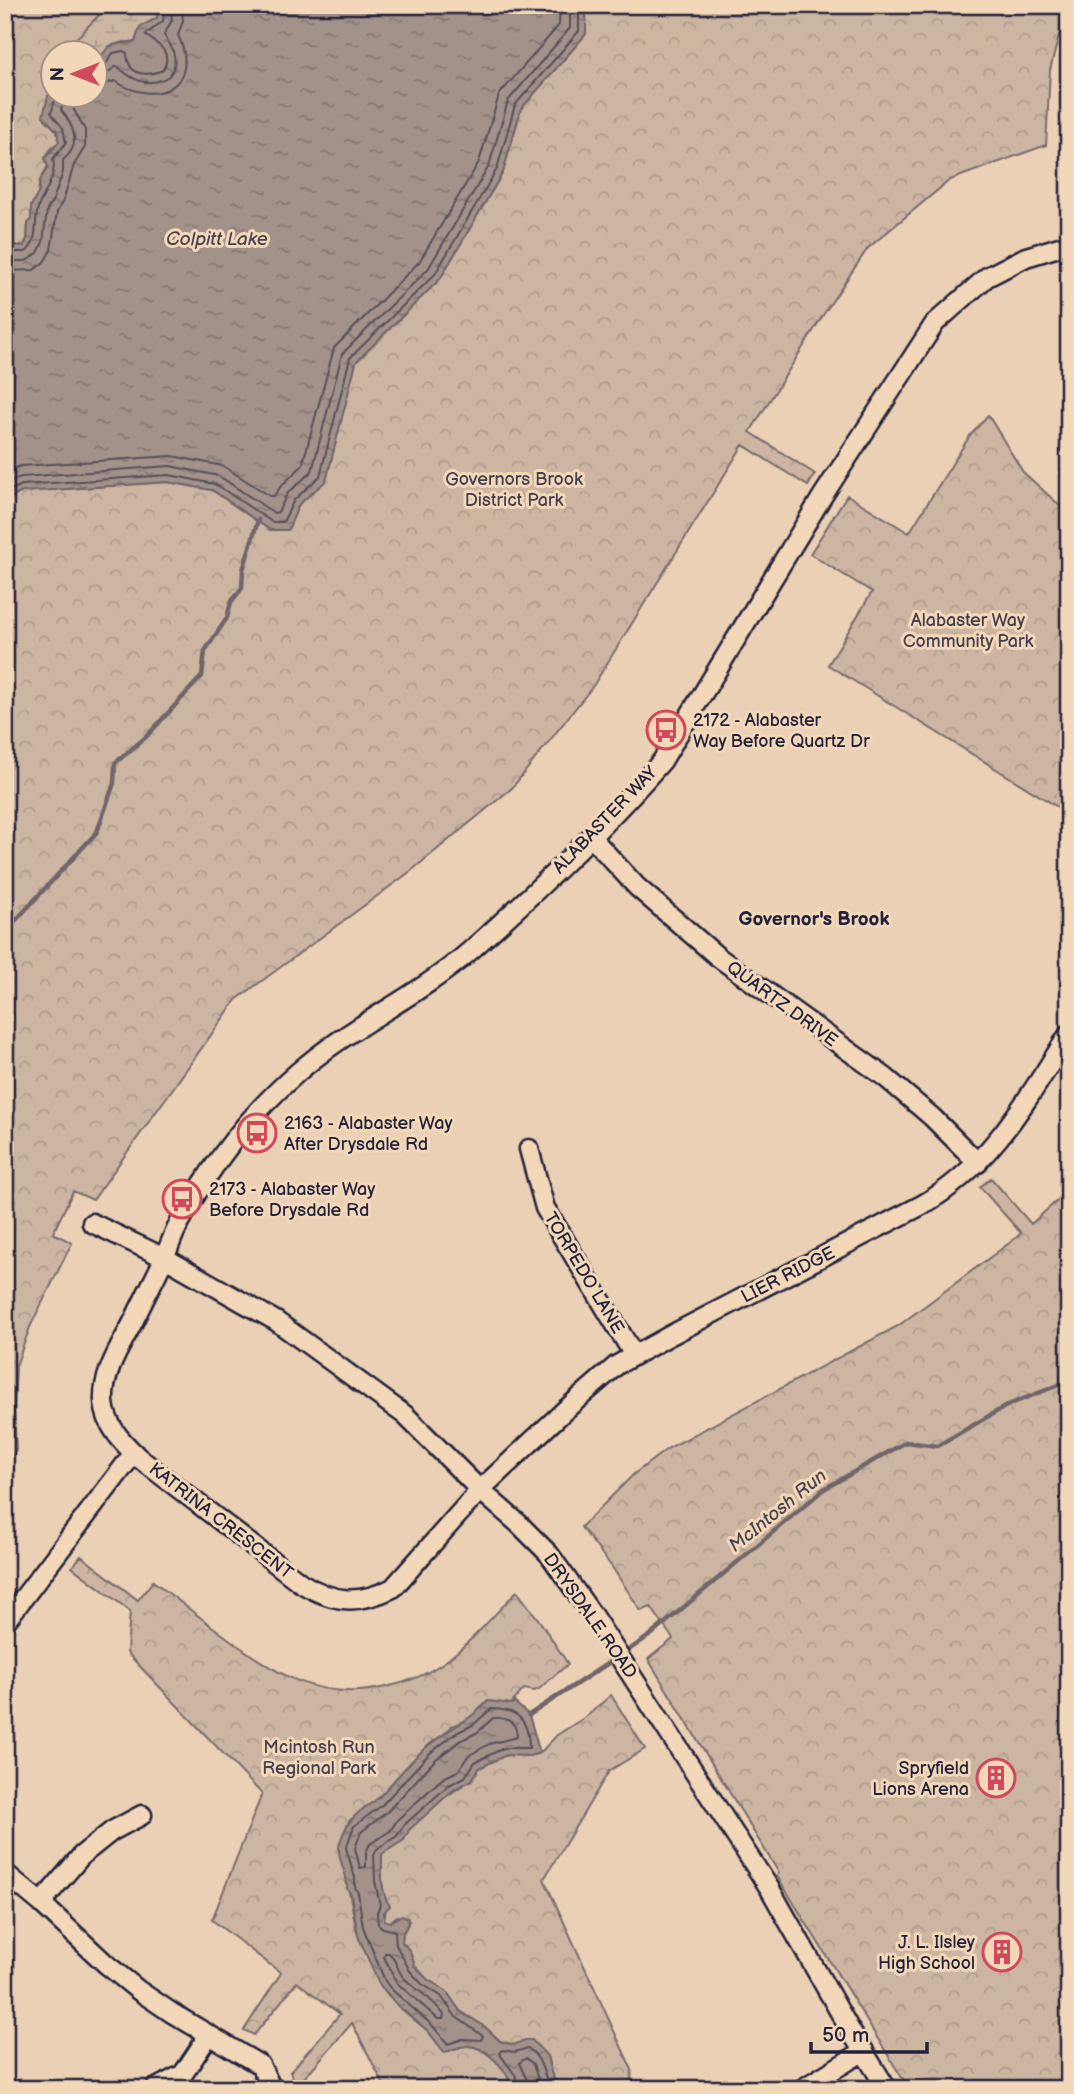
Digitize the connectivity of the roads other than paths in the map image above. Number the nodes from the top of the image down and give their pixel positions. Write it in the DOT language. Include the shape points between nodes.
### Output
graph roads {
  1 [pos="1069,244"];
  2 [pos="592,838"];
  3 [pos="1069,1034"];
  4 [pos="529,1149"];
  5 [pos="978,1163"];
  6 [pos="92,1223"];
  7 [pos="165,1258"];
  8 [pos="634,1355"];
  9 [pos="134,1453"];
  10 [pos="480,1490"];
  11 [pos="5,1622"];
  12 [pos="142,1815"];
  13 [pos="5,1873"];
  14 [pos="41,1903"];
  15 [pos="209,2035"];
  16 [pos="864,2051"];
  17 [pos="155,2089"];
  18 [pos="272,2089"];
  19 [pos="802,2089"];
  20 [pos="887,2089"];
  1 -- 2 [label="street, ALABASTER WAY" via="1026,257 987,277 935,323 827,489 662,761"];
  2 -- 5 [label="street, QUARTZ DRIVE" via="637,887 708,949 886,1077"];
  2 -- 7 [label="street, ALABASTER WAY" via="468,952 418,991 334,1042 295,1074 219,1158 179,1223"];
  3 -- 5 [label="street, LIER RIDGE" via="1009,1126"];
  4 -- 8 [label="street, TORPEDO LANE" via="545,1208"];
  5 -- 8 [label="street, LIER RIDGE" via="933,1199"];
  6 -- 7 [label="street, DRYSDALE ROAD"];
  7 -- 9 [label="street, KATRINA CRESCENT" via="105,1387 108,1421"];
  7 -- 10 [label="street, DRYSDALE ROAD" via="276,1321 405,1415"];
  8 -- 10 [label="street, LIER RIDGE" via="564,1411"];
  9 -- 10 [label="street, KATRINA CRESCENT" via="301,1583 340,1600 365,1599 393,1588"];
  9 -- 11 [label="street"];
  10 -- 16 [label="street, DRYSDALE ROAD" via="549,1554 591,1613 770,1889"];
  12 -- 14 [label="street" via="82,1854"];
  13 -- 14 [label="street"];
  14 -- 15 [label="street" via="138,1990"];
  15 -- 17 [label="street" via="183,2074"];
  15 -- 18 [label="street" via="260,2065"];
  16 -- 19 [label="street"];
  16 -- 20 [label="street, DRYSDALE ROAD"];
}
